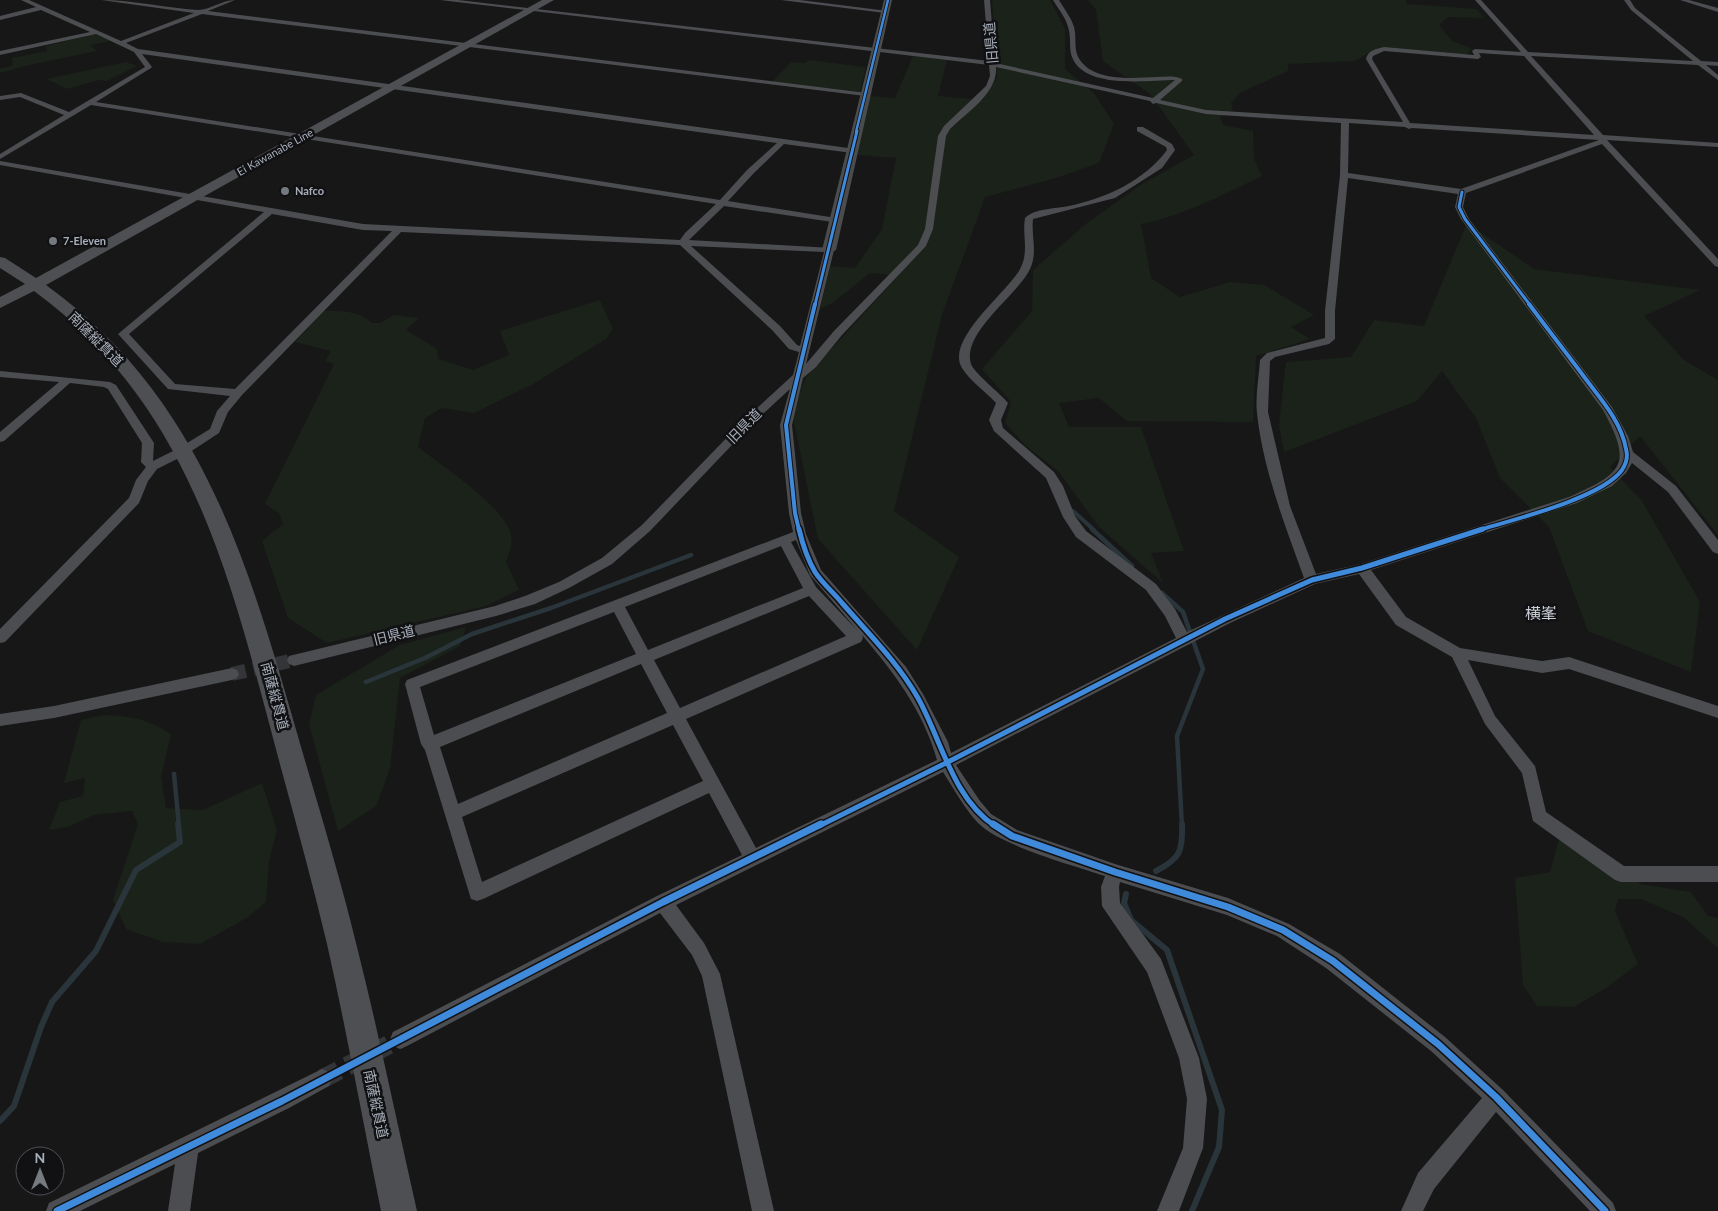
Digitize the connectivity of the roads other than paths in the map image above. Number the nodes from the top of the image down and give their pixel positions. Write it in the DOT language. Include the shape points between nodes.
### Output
graph roads {
  1 [pos="24,0"];
  2 [pos="104,0"];
  3 [pos="232,0"];
  4 [pos="443,0"];
  5 [pos="548,0"];
  6 [pos="784,0"];
  7 [pos="888,0"];
  8 [pos="987,0"];
  9 [pos="1056,0"];
  10 [pos="1478,0"];
  11 [pos="1626,0"];
  12 [pos="1683,0"];
  13 [pos="41,8"];
  14 [pos="530,10"];
  15 [pos="1718,10"];
  16 [pos="885,11"];
  17 [pos="202,12"];
  18 [pos="0,18"];
  19 [pos="96,32"];
  20 [pos="121,43"];
  21 [pos="468,45"];
  22 [pos="876,49"];
  23 [pos="136,51"];
  24 [pos="0,53"];
  25 [pos="1528,54"];
  26 [pos="1699,63"];
  27 [pos="992,64"];
  28 [pos="1718,64"];
  29 [pos="1718,78"];
  30 [pos="392,87"];
  31 [pos="865,94"];
  32 [pos="0,98"];
  33 [pos="1153,102"];
  34 [pos="91,103"];
  35 [pos="69,115"];
  36 [pos="1345,122"];
  37 [pos="1410,127"];
  38 [pos="1140,129"];
  39 [pos="302,137"];
  40 [pos="1603,140"];
  41 [pos="782,142"];
  42 [pos="1718,145"];
  43 [pos="852,151"];
  44 [pos="0,157"];
  45 [pos="0,163"];
  46 [pos="1344,175"];
  47 [pos="1462,192"];
  48 [pos="194,197"];
  49 [pos="722,203"];
  50 [pos="270,211"];
  51 [pos="836,221"];
  52 [pos="398,230"];
  53 [pos="683,244"];
  54 [pos="829,250"];
  55 [pos="0,261"];
  56 [pos="1718,264"];
  57 [pos="37,284"];
  58 [pos="0,303"];
  59 [pos="803,350"];
  60 [pos="0,374"];
  61 [pos="798,377"];
  62 [pos="68,380"];
  63 [pos="238,393"];
  64 [pos="0,438"];
  65 [pos="183,451"];
  66 [pos="1627,453"];
  67 [pos="153,466"];
  68 [pos="800,534"];
  69 [pos="784,541"];
  70 [pos="1718,549"];
  71 [pos="1362,568"];
  72 [pos="1312,580"];
  73 [pos="812,590"];
  74 [pos="617,606"];
  75 [pos="0,638"];
  76 [pos="1191,638"];
  77 [pos="1457,653"];
  78 [pos="645,657"];
  79 [pos="294,660"];
  80 [pos="232,674"];
  81 [pos="1718,712"];
  82 [pos="676,716"];
  83 [pos="0,720"];
  84 [pos="429,744"];
  85 [pos="946,762"];
  86 [pos="713,784"];
  87 [pos="452,814"];
  88 [pos="753,860"];
  89 [pos="1115,872"];
  90 [pos="1718,874"];
  91 [pos="663,902"];
  92 [pos="400,1039"];
  93 [pos="322,1079"];
  94 [pos="1496,1097"];
  95 [pos="188,1148"];
  96 [pos="57,1211"];
  97 [pos="179,1211"];
  98 [pos="398,1211"];
  99 [pos="763,1211"];
  100 [pos="1168,1211"];
  101 [pos="1412,1211"];
  102 [pos="1605,1211"];
  1 -- 13 [label="street"];
  2 -- 17 [label="street"];
  3 -- 17 [label="street"];
  4 -- 14 [label="street"];
  5 -- 14 [label="main road, Ei Kawanabe Line"];
  6 -- 16 [label="street"];
  7 -- 16 [label="street"];
  8 -- 27 [label="street, 旧県道"];
  9 -- 33 [label="street" via="1072,31 1072,51 1082,68 1119,79 1180,80"];
  10 -- 25 [label="street"];
  11 -- 26 [label="street"];
  12 -- 15 [label="street"];
  13 -- 18 [label="street"];
  13 -- 19 [label="street"];
  14 -- 21 [label="main road, Ei Kawanabe Line"];
  14 -- 22 [label="street"];
  16 -- 22 [label="street"];
  17 -- 20 [label="street"];
  17 -- 21 [label="street"];
  19 -- 20 [label="street"];
  19 -- 24 [label="street"];
  20 -- 23 [label="street"];
  21 -- 30 [label="main road, Ei Kawanabe Line"];
  21 -- 31 [label="street"];
  22 -- 27 [label="street"];
  22 -- 31 [label="street"];
  23 -- 30 [label="street"];
  23 -- 34 [label="street" via="148,65 147,70"];
  25 -- 26 [label="street"];
  25 -- 37 [label="street" via="1475,51 1478,57 1376,50 1369,59"];
  25 -- 40 [label="street"];
  26 -- 28 [label="street"];
  26 -- 29 [label="street"];
  27 -- 33 [label="street"];
  27 -- 61 [label="street, 旧県道" via="994,76 989,87 942,136 929,229 922,246 838,333 812,366"];
  30 -- 39 [label="main road, Ei Kawanabe Line"];
  30 -- 41 [label="street"];
  31 -- 43 [label="street"];
  32 -- 35 [label="street" via="21,95"];
  33 -- 36 [label="street" via="1206,112"];
  34 -- 35 [label="street"];
  34 -- 39 [label="street"];
  35 -- 44 [label="street"];
  36 -- 37 [label="street"];
  36 -- 46 [label="street"];
  37 -- 40 [label="street"];
  38 -- 76 [label="street" via="1169,146 1171,150 1166,159 1147,176 1112,196 1029,218 1029,260 1025,270 983,319 964,350 966,366 1002,403 995,420 998,429 1050,475 1069,517 1081,534 1151,588"];
  39 -- 48 [label="main road, Ei Kawanabe Line"];
  39 -- 49 [label="street"];
  40 -- 42 [label="street"];
  40 -- 47 [label="street"];
  40 -- 56 [label="street"];
  41 -- 43 [label="street"];
  41 -- 49 [label="street"];
  43 -- 51 [label="street"];
  45 -- 48 [label="street"];
  46 -- 47 [label="street"];
  46 -- 72 [label="street" via="1330,339 1272,355 1265,360 1263,384 1262,412 1284,506"];
  47 -- 66 [label="street" via="1459,207 1465,220 1608,409"];
  48 -- 50 [label="street"];
  48 -- 57 [label="main road, Ei Kawanabe Line"];
  49 -- 51 [label="street"];
  49 -- 53 [label="street" via="688,235"];
  50 -- 52 [label="street"];
  50 -- 63 [label="street" via="122,334 172,387"];
  51 -- 54 [label="street"];
  52 -- 53 [label="street"];
  52 -- 63 [label="street"];
  53 -- 54 [label="street"];
  53 -- 59 [label="street" via="793,347"];
  54 -- 59 [label="street"];
  55 -- 57 [label="main road, 南薩縦貫道"];
  57 -- 58 [label="main road, Ei Kawanabe Line"];
  57 -- 65 [label="main road, 南薩縦貫道" via="104,343 166,422"];
  59 -- 61 [label="street"];
  60 -- 62 [label="street"];
  61 -- 68 [label="street" via="786,425"];
  61 -- 79 [label="street, 旧県道" via="747,423 646,528 607,561 564,585 496,611"];
  62 -- 64 [label="street"];
  62 -- 67 [label="street" via="112,387 148,443 147,462"];
  63 -- 65 [label="street" via="223,411 215,431"];
  65 -- 67 [label="street"];
  65 -- 98 [label="main road, 南薩縦貫道" via="199,479 223,536 258,632 342,946"];
  66 -- 70 [label="street" via="1672,488"];
  66 -- 71 [label="street" via="1624,466 1616,477 1573,500"];
  67 -- 75 [label="street" via="142,480 135,500"];
  68 -- 69 [label="street"];
  68 -- 85 [label="street" via="815,572 901,671 940,742"];
  69 -- 73 [label="street"];
  69 -- 74 [label="street"];
  71 -- 72 [label="street"];
  71 -- 77 [label="street" via="1401,621"];
  72 -- 76 [label="street"];
  73 -- 78 [label="street"];
  73 -- 82 [label="street" via="856,638"];
  74 -- 78 [label="street"];
  74 -- 84 [label="street" via="412,684"];
  76 -- 85 [label="street"];
  77 -- 81 [label="street" via="1542,666 1569,663"];
  77 -- 90 [label="street" via="1490,720 1528,771 1539,816 1621,874"];
  78 -- 82 [label="street"];
  78 -- 84 [label="street"];
  80 -- 83 [label="street" via="54,712"];
  82 -- 86 [label="street"];
  82 -- 87 [label="street"];
  84 -- 87 [label="street"];
  85 -- 88 [label="street"];
  85 -- 89 [label="street" via="974,806 998,828 1012,836"];
  86 -- 87 [label="street" via="477,893"];
  86 -- 88 [label="street"];
  88 -- 91 [label="street"];
  89 -- 94 [label="street" via="1228,907 1283,930 1340,967 1438,1044"];
  89 -- 100 [label="street" via="1110,886 1111,906 1154,966 1189,1058 1197,1099 1193,1148"];
  91 -- 92 [label="street"];
  91 -- 99 [label="street" via="698,949 711,974"];
  93 -- 95 [label="street"];
  94 -- 101 [label="street" via="1426,1181"];
  94 -- 102 [label="street"];
  95 -- 96 [label="street"];
  95 -- 97 [label="street"];
}
